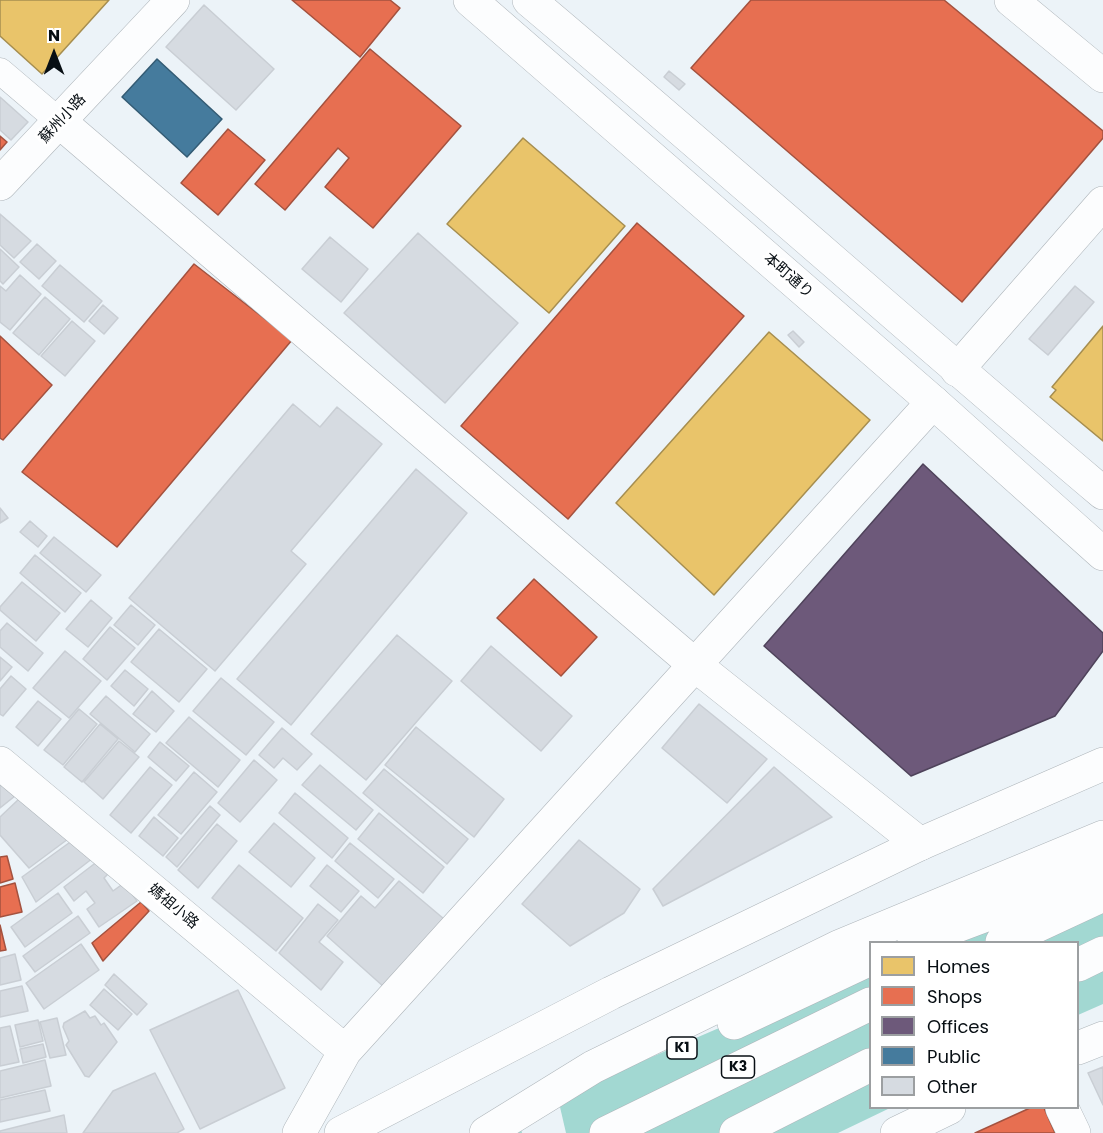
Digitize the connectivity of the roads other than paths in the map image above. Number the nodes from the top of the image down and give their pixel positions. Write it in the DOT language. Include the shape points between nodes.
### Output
graph roads {
  1 [pos="173,0"];
  2 [pos="470,0"];
  3 [pos="529,0"];
  4 [pos="1011,0"];
  5 [pos="0,71"];
  6 [pos="1103,76"];
  7 [pos="60,122"];
  8 [pos="0,184"];
  9 [pos="1103,203"];
  10 [pos="957,370"];
  11 [pos="933,402"];
  12 [pos="1103,493"];
  13 [pos="1103,554"];
  14 [pos="695,665"];
  15 [pos="0,763"];
  16 [pos="1103,764"];
  17 [pos="1103,837"];
  18 [pos="920,844"];
  19 [pos="1103,872"];
  20 [pos="1103,895"];
  21 [pos="917,941"];
  22 [pos="1004,941"];
  23 [pos="1103,953"];
  24 [pos="869,959"];
  25 [pos="1079,964"];
  26 [pos="869,1004"];
  27 [pos="1103,1038"];
  28 [pos="1079,1047"];
  29 [pos="345,1051"];
  30 [pos="869,1066"];
  31 [pos="945,1109"];
  32 [pos="1063,1109"];
  33 [pos="299,1133"];
  34 [pos="341,1133"];
  35 [pos="486,1133"];
  36 [pos="502,1133"];
  37 [pos="606,1133"];
  38 [pos="736,1133"];
  39 [pos="897,1133"];
  40 [pos="1074,1133"];
  1 -- 7 [label="main road, 蘇州小路"];
  2 -- 11 [label="main road, 本町通り"];
  3 -- 10 [label="main road"];
  4 -- 6 [label="main road"];
  5 -- 7 [label="street"];
  7 -- 8 [label="main road, 蘇州小路"];
  7 -- 14 [label="main road"];
  9 -- 10 [label="main road"];
  10 -- 12 [label="main road"];
  11 -- 13 [label="main road, 本町通り"];
  11 -- 14 [label="main road"];
  14 -- 18 [label="main road"];
  14 -- 29 [label="main road"];
  15 -- 29 [label="main road, 媽祖小路"];
  16 -- 18 [label="main road"];
  17 -- 35 [label="main road" via="838,947 593,1067"];
  18 -- 34 [label="main road" via="610,993"];
  19 -- 21 [label="main road"];
  20 -- 22 [label="main road"];
  23 -- 25 [label="main road"];
  24 -- 36 [label="main road, K1"];
  26 -- 37 [label="main road, K3"];
  27 -- 28 [label="main road"];
  29 -- 33 [label="main road"];
  30 -- 38 [label="main road"];
  31 -- 39 [label="main road"];
  32 -- 40 [label="main road"];
}
